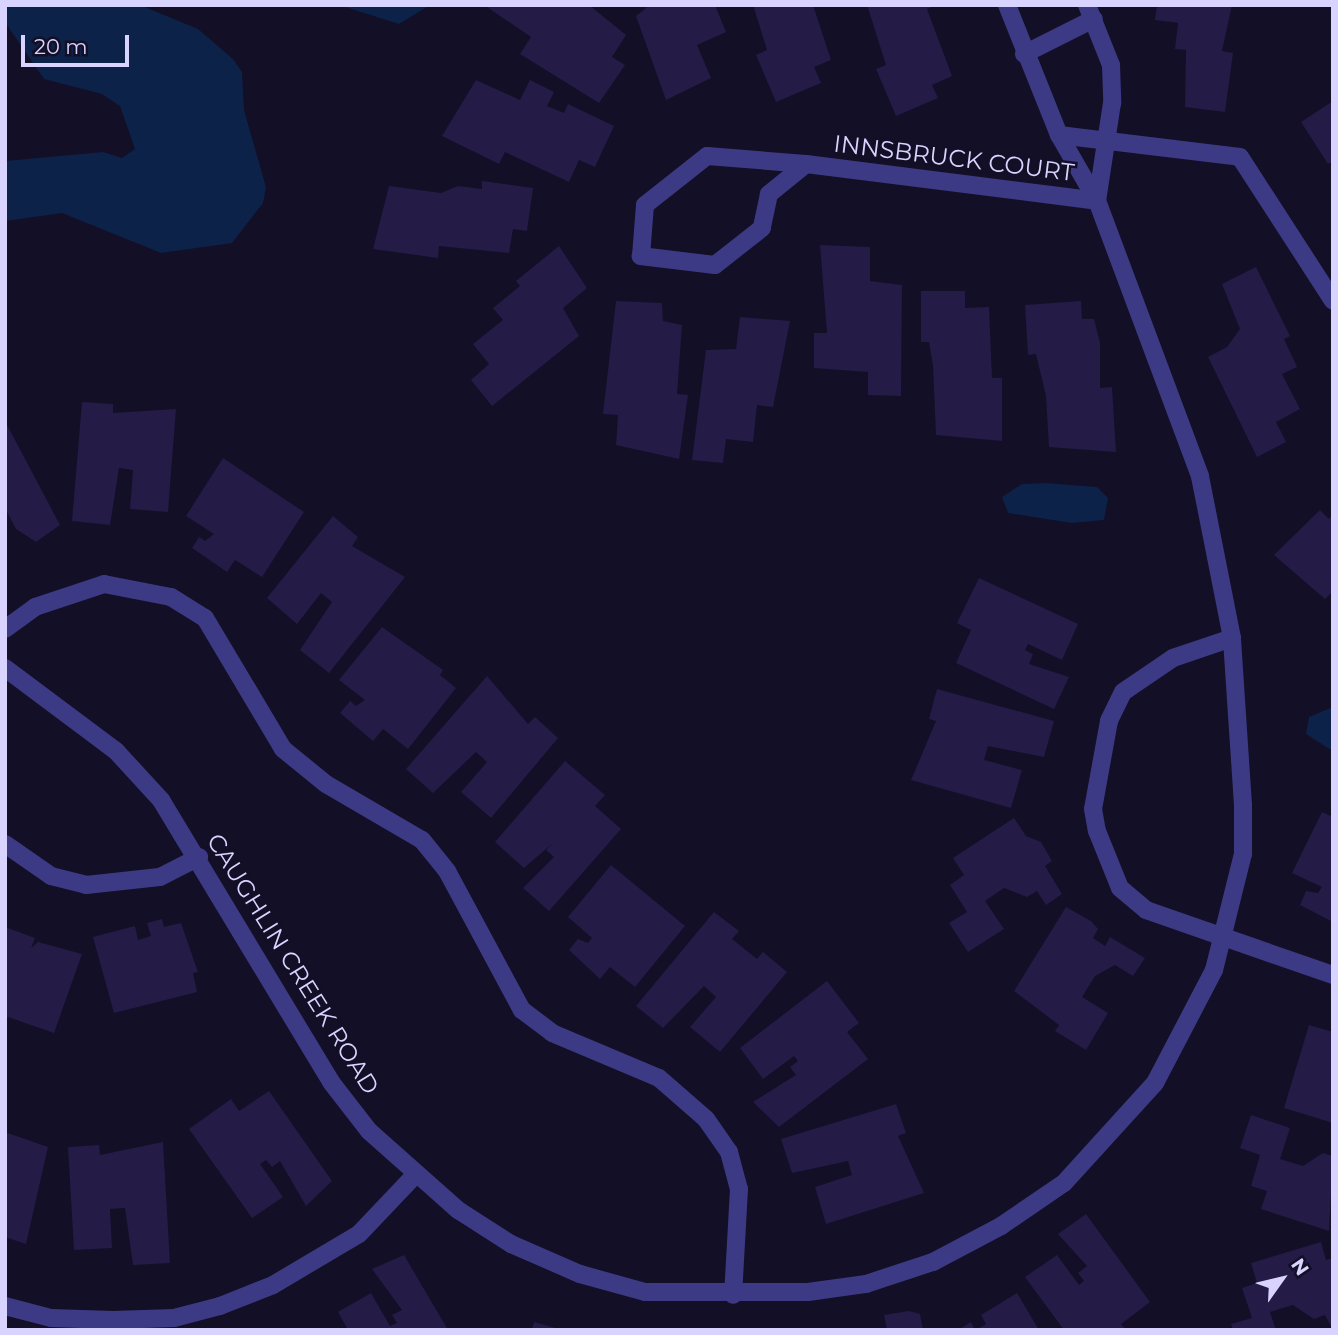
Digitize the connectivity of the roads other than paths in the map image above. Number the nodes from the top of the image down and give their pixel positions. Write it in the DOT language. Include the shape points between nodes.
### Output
graph roads {
  1 [pos="1007,5"];
  2 [pos="1091,12"];
  3 [pos="1024,54"];
  4 [pos="1059,135"];
  5 [pos="1108,141"];
  6 [pos="806,164"];
  7 [pos="1097,201"];
  8 [pos="1333,300"];
  9 [pos="5,629"];
  10 [pos="1232,638"];
  11 [pos="5,668"];
  12 [pos="5,844"];
  13 [pos="199,857"];
  14 [pos="1221,937"];
  15 [pos="1333,975"];
  16 [pos="414,1176"];
  17 [pos="733,1295"];
  18 [pos="5,1306"];
  1 -- 3 [label="street, CAUGHLIN CREEK ROAD"];
  2 -- 3 [label="street"];
  2 -- 5 [label="street" via="1111,65"];
  3 -- 4 [label="street, CAUGHLIN CREEK ROAD"];
  4 -- 5 [label="street"];
  4 -- 7 [label="street, CAUGHLIN CREEK ROAD"];
  5 -- 7 [label="street"];
  5 -- 8 [label="street" via="1240,157"];
  6 -- 6 [label="street, INNSBRUCK COURT" via="769,194 762,228 715,265 641,256 645,205 707,156"];
  6 -- 7 [label="street, INNSBRUCK COURT"];
  7 -- 10 [label="street, CAUGHLIN CREEK ROAD" via="1200,476"];
  9 -- 17 [label="street" via="36,607 104,584 171,597 205,618 284,749 326,784 422,841 447,872 522,1010 552,1033 659,1078 706,1119 729,1152 739,1189"];
  10 -- 14 [label="street, CAUGHLIN CREEK ROAD" via="1243,854"];
  10 -- 14 [label="street" via="1164,663 1123,692 1109,721 1093,809 1121,888 1146,910"];
  11 -- 13 [label="street, CAUGHLIN CREEK ROAD" via="116,751 161,800"];
  12 -- 13 [label="street" via="51,876 86,886 160,877"];
  13 -- 16 [label="street, CAUGHLIN CREEK ROAD" via="331,1082"];
  14 -- 15 [label="street"];
  14 -- 17 [label="street, CAUGHLIN CREEK ROAD" via="1214,970 1155,1083 1064,1183 1001,1226 911,1269 866,1284"];
  16 -- 17 [label="street, CAUGHLIN CREEK ROAD" via="511,1244 579,1274 645,1292"];
  16 -- 18 [label="street" via="359,1234 273,1285 220,1306 174,1318 113,1320 51,1318"];
}
